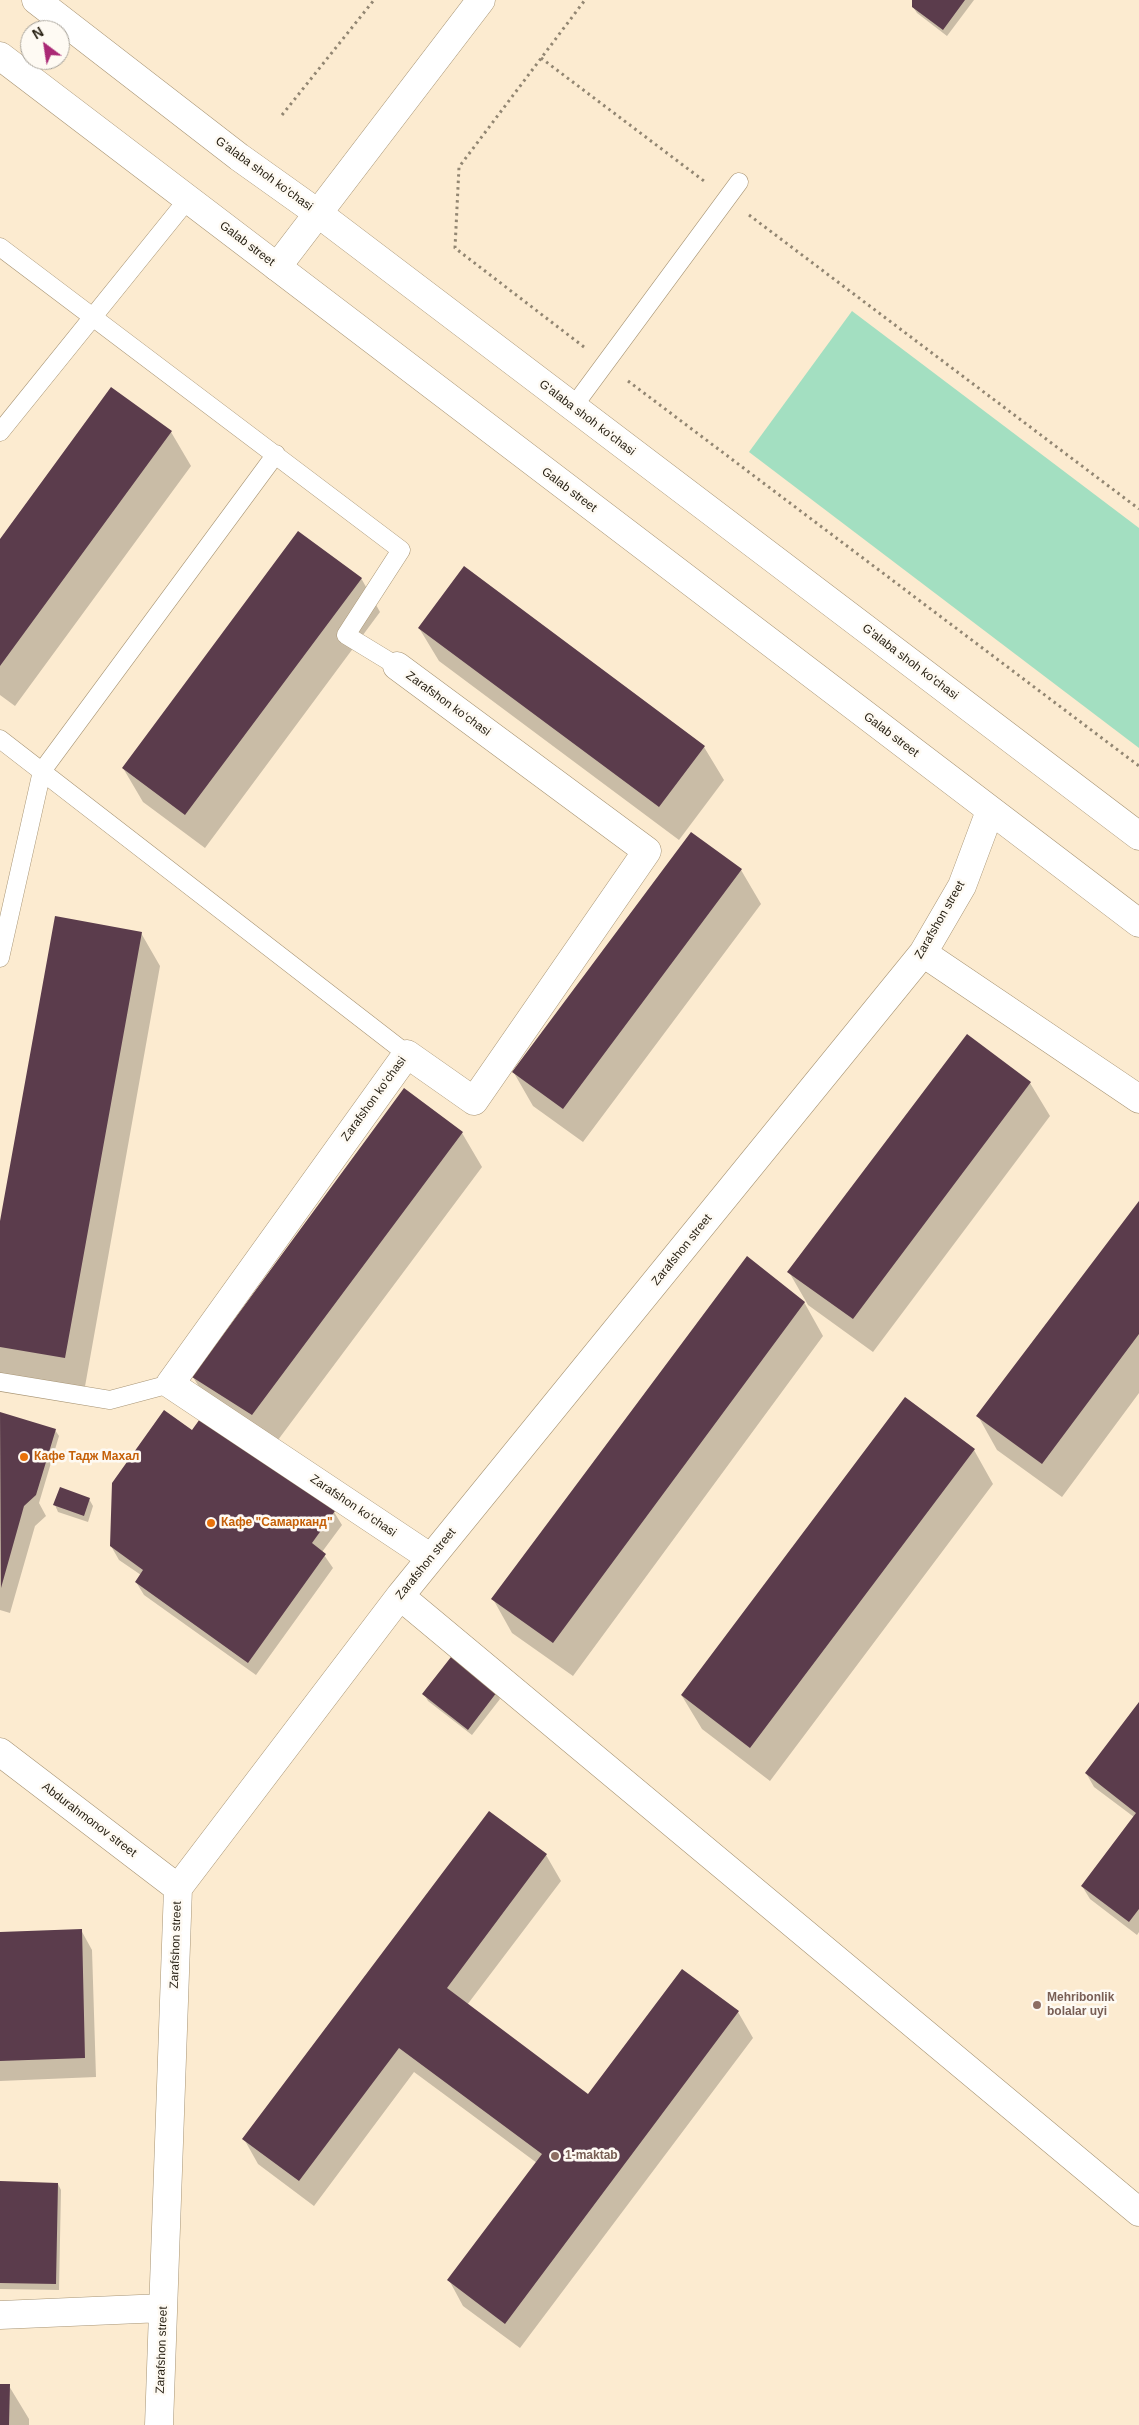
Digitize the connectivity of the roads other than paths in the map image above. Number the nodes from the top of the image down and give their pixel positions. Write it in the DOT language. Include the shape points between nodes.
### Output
graph roads {
  1 [pos="36,0"];
  2 [pos="481,0"];
  3 [pos="0,56"];
  4 [pos="739,182"];
  5 [pos="188,199"];
  6 [pos="319,214"];
  7 [pos="0,247"];
  8 [pos="277,267"];
  9 [pos="93,316"];
  10 [pos="573,407"];
  11 [pos="0,432"];
  12 [pos="276,454"];
  13 [pos="397,666"];
  14 [pos="0,739"];
  15 [pos="42,771"];
  16 [pos="990,811"];
  17 [pos="1139,836"];
  18 [pos="1139,923"];
  19 [pos="923,954"];
  20 [pos="0,958"];
  21 [pos="407,1054"];
  22 [pos="1139,1099"];
  23 [pos="0,1382"];
  24 [pos="170,1384"];
  25 [pos="431,1558"];
  26 [pos="400,1596"];
  27 [pos="0,1752"];
  28 [pos="178,1888"];
  29 [pos="1139,2212"];
  30 [pos="163,2308"];
  31 [pos="0,2315"];
  32 [pos="159,2425"];
  1 -- 6 [label="street, G'alaba shoh ko'chasi" via="239,157"];
  2 -- 6 [label="street"];
  3 -- 5 [label="street, Galab street"];
  4 -- 10 [label="lane"];
  5 -- 8 [label="street, Galab street"];
  5 -- 9 [label="lane"];
  6 -- 8 [label="street"];
  6 -- 10 [label="street, G'alaba shoh ko'chasi"];
  7 -- 9 [label="lane"];
  8 -- 16 [label="street, Galab street"];
  9 -- 11 [label="lane"];
  9 -- 12 [label="lane"];
  10 -- 17 [label="street, G'alaba shoh ko'chasi"];
  12 -- 13 [label="lane" via="402,550 346,635"];
  12 -- 15 [label="lane"];
  13 -- 21 [label="street, Zarafshon ko‘chasi" via="647,851 474,1101"];
  14 -- 15 [label="lane"];
  15 -- 20 [label="lane"];
  15 -- 21 [label="lane"];
  16 -- 18 [label="street, Galab street"];
  16 -- 19 [label="street, Zarafshon street" via="962,886"];
  19 -- 22 [label="street"];
  19 -- 25 [label="street, Zarafshon street"];
  21 -- 24 [label="street, Zarafshon ko‘chasi"];
  23 -- 24 [label="lane" via="110,1400"];
  24 -- 25 [label="street, Zarafshon ko‘chasi"];
  25 -- 26 [label="street, Zarafshon street"];
  26 -- 28 [label="street, Zarafshon street"];
  26 -- 29 [label="street"];
  27 -- 28 [label="street, Abdurahmonov street"];
  28 -- 30 [label="street, Zarafshon street"];
  30 -- 31 [label="street"];
  30 -- 32 [label="street, Zarafshon street"];
}
